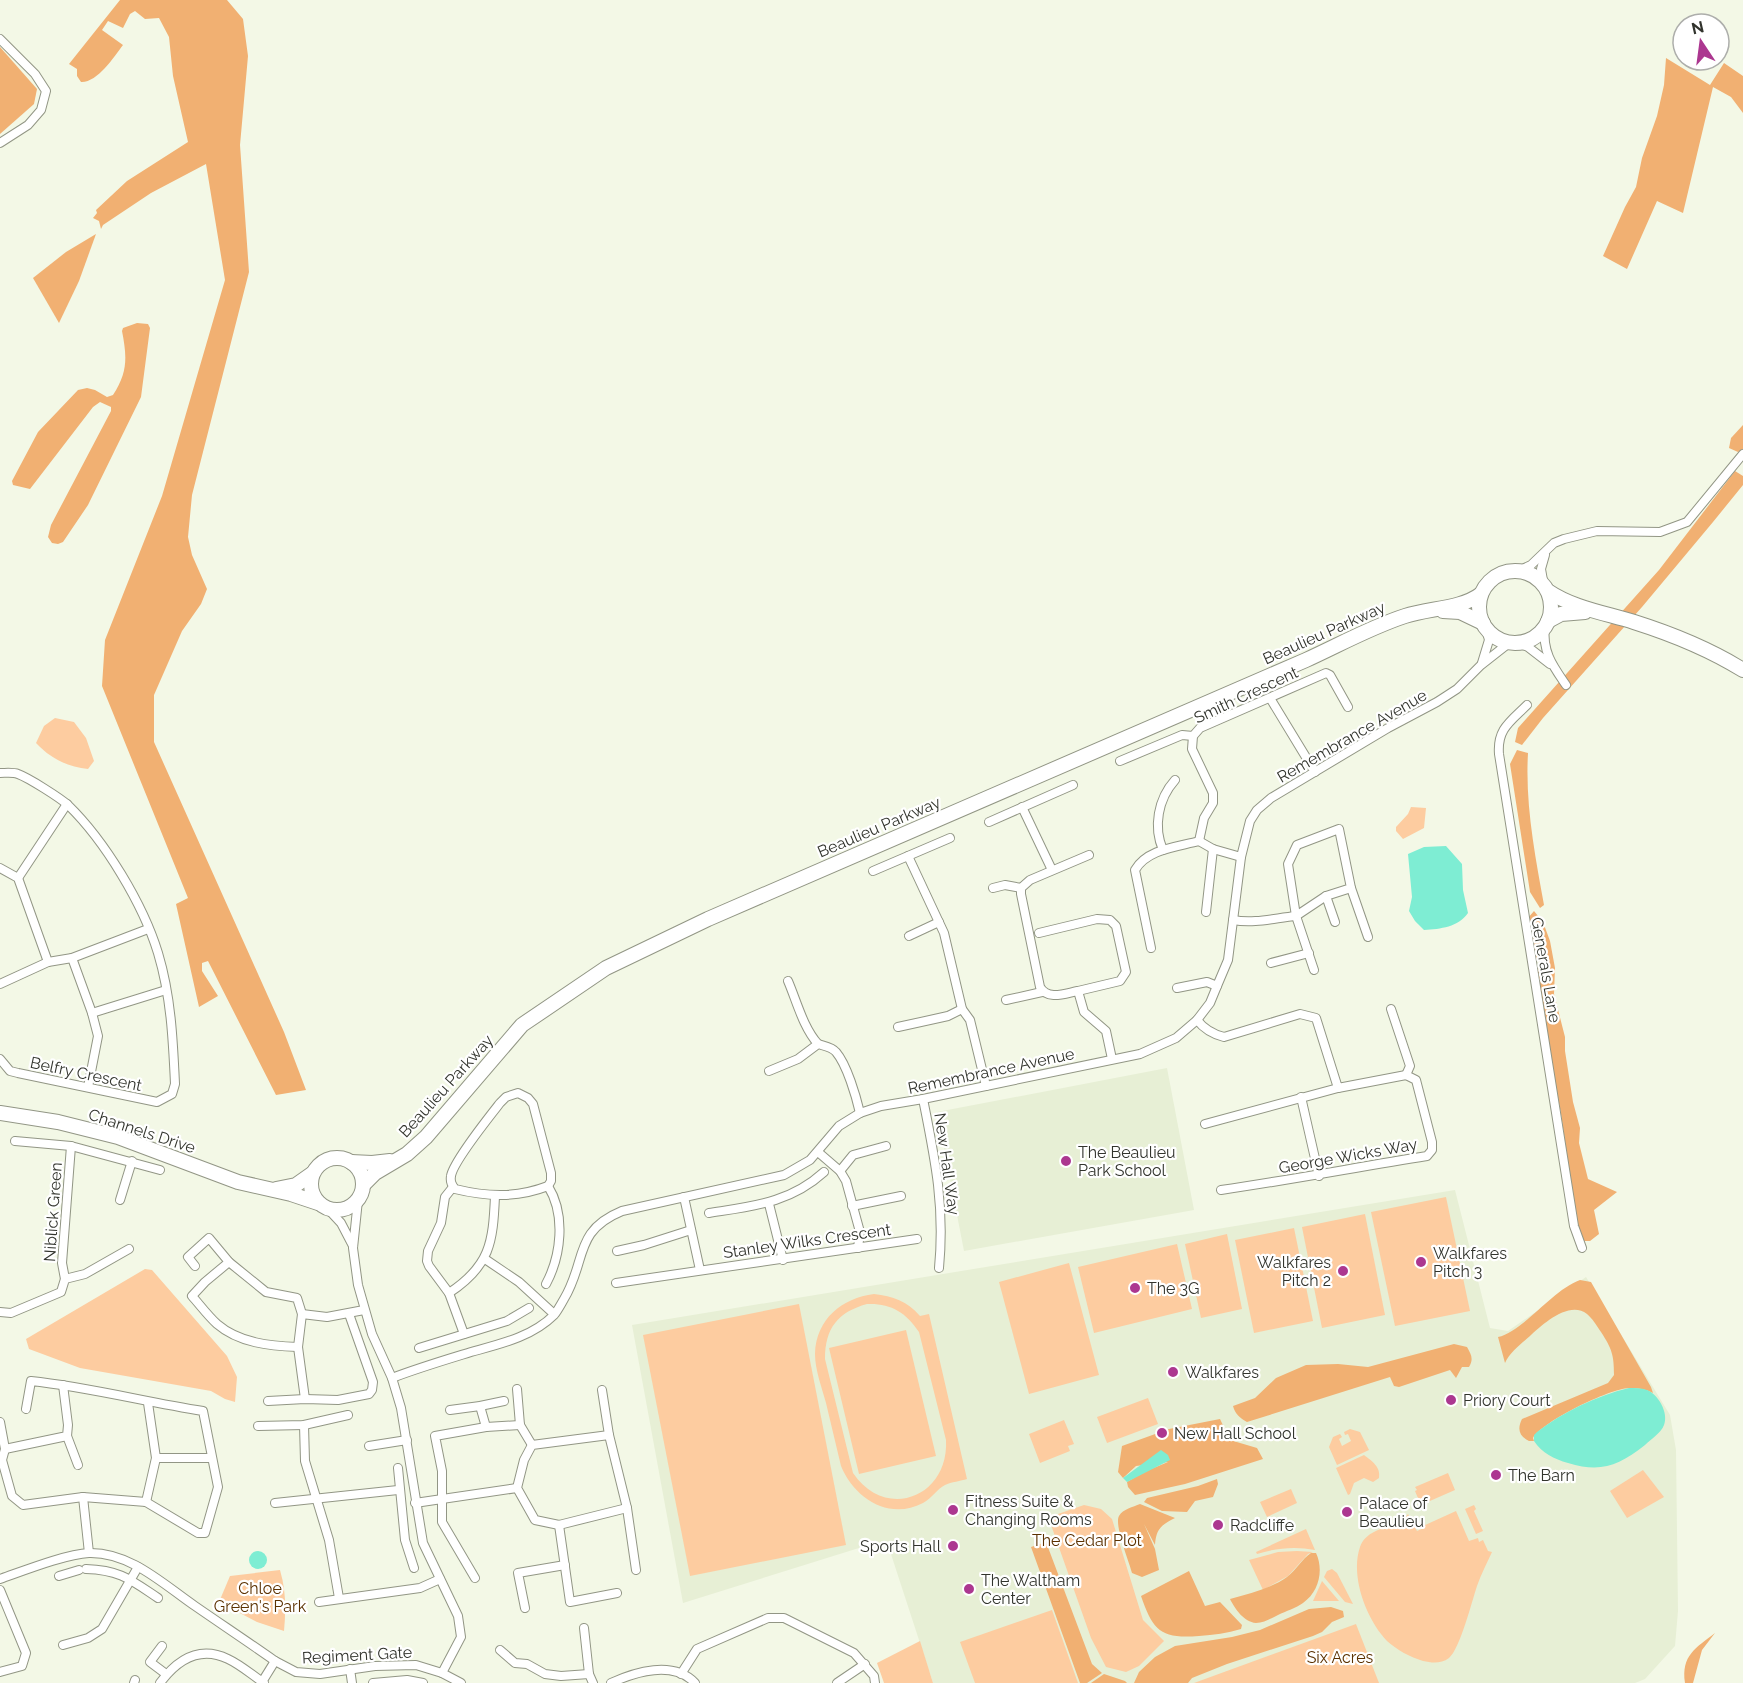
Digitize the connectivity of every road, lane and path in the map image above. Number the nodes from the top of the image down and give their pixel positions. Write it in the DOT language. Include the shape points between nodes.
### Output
graph roads {
  1 [pos="0,39"];
  2 [pos="0,143"];
  3 [pos="1743,454"];
  4 [pos="1546,550"];
  5 [pos="1518,571"];
  6 [pos="1546,589"];
  7 [pos="1481,594"];
  8 [pos="1426,610"];
  9 [pos="1602,612"];
  10 [pos="1546,624"];
  11 [pos="1484,626"];
  12 [pos="1513,643"];
  13 [pos="1481,665"];
  14 [pos="1551,665"];
  15 [pos="1743,670"];
  16 [pos="1566,685"];
  17 [pos="1270,698"];
  18 [pos="1527,705"];
  19 [pos="1348,707"];
  20 [pos="1193,736"];
  21 [pos="1120,761"];
  22 [pos="1315,772"];
  23 [pos="0,773"];
  24 [pos="1175,780"];
  25 [pos="1073,785"];
  26 [pos="67,804"];
  27 [pos="1022,807"];
  28 [pos="989,822"];
  29 [pos="950,838"];
  30 [pos="1199,841"];
  31 [pos="1213,849"];
  32 [pos="1163,850"];
  33 [pos="1089,855"];
  34 [pos="908,856"];
  35 [pos="1241,857"];
  36 [pos="0,868"];
  37 [pos="1052,870"];
  38 [pos="873,871"];
  39 [pos="18,878"];
  40 [pos="993,888"];
  41 [pos="1021,888"];
  42 [pos="1352,888"];
  43 [pos="1326,896"];
  44 [pos="1206,912"];
  45 [pos="1296,916"];
  46 [pos="1233,920"];
  47 [pos="939,922"];
  48 [pos="1335,922"];
  49 [pos="148,929"];
  50 [pos="1039,933"];
  51 [pos="909,936"];
  52 [pos="1368,937"];
  53 [pos="1151,948"];
  54 [pos="1309,953"];
  55 [pos="72,958"];
  56 [pos="48,962"];
  57 [pos="1271,963"];
  58 [pos="1314,970"];
  59 [pos="788,981"];
  60 [pos="0,984"];
  61 [pos="1217,986"];
  62 [pos="1177,988"];
  63 [pos="166,990"];
  64 [pos="1078,991"];
  65 [pos="1042,992"];
  66 [pos="1006,1000"];
  67 [pos="962,1009"];
  68 [pos="1391,1009"];
  69 [pos="92,1013"];
  70 [pos="1197,1020"];
  71 [pos="898,1027"];
  72 [pos="818,1044"];
  73 [pos="0,1059"];
  74 [pos="1112,1059"];
  75 [pos="769,1071"];
  76 [pos="1406,1075"];
  77 [pos="986,1086"];
  78 [pos="88,1088"];
  79 [pos="1338,1088"];
  80 [pos="1301,1097"];
  81 [pos="923,1099"];
  82 [pos="0,1113"];
  83 [pos="860,1113"];
  84 [pos="1205,1124"];
  85 [pos="15,1141"];
  86 [pos="71,1146"];
  87 [pos="886,1146"];
  88 [pos="818,1152"];
  89 [pos="400,1158"];
  90 [pos="132,1161"];
  91 [pos="351,1162"];
  92 [pos="160,1170"];
  93 [pos="840,1171"];
  94 [pos="824,1172"];
  95 [pos="313,1173"];
  96 [pos="1319,1176"];
  97 [pos="363,1185"];
  98 [pos="548,1186"];
  99 [pos="453,1187"];
  100 [pos="271,1190"];
  101 [pos="1221,1190"];
  102 [pos="495,1196"];
  103 [pos="901,1196"];
  104 [pos="684,1197"];
  105 [pos="120,1200"];
  106 [pos="358,1200"];
  107 [pos="769,1204"];
  108 [pos="323,1206"];
  109 [pos="852,1206"];
  110 [pos="709,1213"];
  111 [pos="692,1230"];
  112 [pos="917,1239"];
  113 [pos="354,1248"];
  114 [pos="858,1248"];
  115 [pos="1582,1248"];
  116 [pos="129,1249"];
  117 [pos="617,1251"];
  118 [pos="485,1259"];
  119 [pos="783,1260"];
  120 [pos="229,1262"];
  121 [pos="195,1266"];
  122 [pos="939,1268"];
  123 [pos="700,1270"];
  124 [pos="65,1279"];
  125 [pos="616,1283"];
  126 [pos="546,1284"];
  127 [pos="450,1293"];
  128 [pos="529,1308"];
  129 [pos="364,1310"];
  130 [pos="0,1312"];
  131 [pos="302,1314"];
  132 [pos="349,1314"];
  133 [pos="554,1314"];
  134 [pos="464,1334"];
  135 [pos="298,1347"];
  136 [pos="418,1348"];
  137 [pos="392,1378"];
  138 [pos="63,1384"];
  139 [pos="517,1389"];
  140 [pos="602,1390"];
  141 [pos="305,1399"];
  142 [pos="268,1401"];
  143 [pos="504,1401"];
  144 [pos="148,1403"];
  145 [pos="480,1406"];
  146 [pos="26,1409"];
  147 [pos="450,1410"];
  148 [pos="348,1415"];
  149 [pos="0,1422"];
  150 [pos="304,1425"];
  151 [pos="520,1425"];
  152 [pos="258,1426"];
  153 [pos="486,1427"];
  154 [pos="609,1435"];
  155 [pos="67,1436"];
  156 [pos="407,1440"];
  157 [pos="532,1445"];
  158 [pos="369,1446"];
  159 [pos="5,1449"];
  160 [pos="156,1458"];
  161 [pos="211,1458"];
  162 [pos="78,1465"];
  163 [pos="398,1468"];
  164 [pos="517,1488"];
  165 [pos="398,1490"];
  166 [pos="83,1497"];
  167 [pos="315,1498"];
  168 [pos="443,1499"];
  169 [pos="146,1502"];
  170 [pos="275,1503"];
  171 [pos="415,1503"];
  172 [pos="627,1508"];
  173 [pos="559,1525"];
  174 [pos="89,1553"];
  175 [pos="64,1559"];
  176 [pos="565,1565"];
  177 [pos="138,1567"];
  178 [pos="414,1568"];
  179 [pos="636,1570"];
  180 [pos="69,1573"];
  181 [pos="59,1576"];
  182 [pos="475,1578"];
  183 [pos="0,1579"];
  184 [pos="130,1579"];
  185 [pos="440,1579"];
  186 [pos="0,1590"];
  187 [pos="617,1593"];
  188 [pos="158,1598"];
  189 [pos="339,1598"];
  190 [pos="319,1602"];
  191 [pos="525,1608"];
  192 [pos="584,1628"];
  193 [pos="63,1645"];
  194 [pos="162,1646"];
  195 [pos="500,1650"];
  196 [pos="275,1661"];
  197 [pos="865,1664"];
  198 [pos="350,1669"];
  199 [pos="0,1672"];
  200 [pos="442,1673"];
  201 [pos="166,1674"];
  202 [pos="589,1674"];
  203 [pos="681,1674"];
  204 [pos="160,1683"];
  205 [pos="263,1683"];
  206 [pos="352,1683"];
  207 [pos="373,1683"];
  208 [pos="423,1683"];
  209 [pos="461,1683"];
  210 [pos="594,1683"];
  211 [pos="611,1683"];
  212 [pos="695,1683"];
  213 [pos="837,1683"];
  214 [pos="875,1683"];
  1 -- 2 [label="street" via="35,74 46,91 41,110"];
  3 -- 4 [label="street" via="1687,522 1679,526 1660,532 1597,531 1564,539"];
  4 -- 5 [label="street"];
  4 -- 6 [label="street" via="1541,569"];
  5 -- 6 [label="highway" via="1535,577"];
  5 -- 7 [label="highway" via="1497,576"];
  6 -- 9 [label="highway" via="1562,600"];
  6 -- 10 [label="highway" via="1551,607"];
  7 -- 8 [label="highway, Beaulieu Parkway" via="1474,600"];
  7 -- 11 [label="highway" via="1479,609"];
  8 -- 11 [label="highway, Beaulieu Parkway" via="1460,612"];
  8 -- 89 [label="highway, Beaulieu Parkway" via="1390,622 606,968 522,1025 426,1137"];
  9 -- 10 [label="highway" via="1567,612"];
  9 -- 15 [label="highway" via="1697,645"];
  10 -- 12 [label="highway" via="1533,638"];
  10 -- 14 [label="street" via="1545,649"];
  11 -- 12 [label="highway" via="1498,639"];
  11 -- 13 [label="street" via="1489,640"];
  12 -- 13 [label="street, Remembrance Avenue"];
  12 -- 14 [label="street" via="1528,647"];
  13 -- 22 [label="street, Remembrance Avenue" via="1437,702"];
  14 -- 16 [label="street"];
  17 -- 19 [label="street, Smith Crescent" via="1326,673"];
  17 -- 20 [label="street, Smith Crescent" via="1200,728"];
  17 -- 22 [label="street"];
  18 -- 115 [label="street, Generals Lane" via="1501,731 1499,754 1574,1226"];
  20 -- 21 [label="street" via="1182,735"];
  20 -- 30 [label="street, Smith Crescent" via="1192,749 1213,793"];
  22 -- 35 [label="street, Remembrance Avenue" via="1257,810 1250,821"];
  23 -- 26 [label="street, Belfry Crescent" via="17,773"];
  24 -- 32 [label="street" via="1162,800 1157,824"];
  25 -- 27 [label="street"];
  26 -- 39 [label="street"];
  26 -- 49 [label="street, Belfry Crescent" via="94,835 135,898"];
  27 -- 28 [label="street"];
  27 -- 37 [label="street"];
  29 -- 34 [label="street"];
  30 -- 31 [label="street"];
  30 -- 32 [label="street"];
  31 -- 35 [label="street"];
  31 -- 44 [label="street"];
  32 -- 53 [label="street" via="1141,860 1134,870"];
  33 -- 37 [label="street"];
  34 -- 38 [label="street"];
  34 -- 47 [label="street"];
  35 -- 46 [label="street, Remembrance Avenue"];
  36 -- 39 [label="street"];
  37 -- 41 [label="street" via="1030,879"];
  39 -- 56 [label="street"];
  40 -- 41 [label="street"];
  41 -- 65 [label="street"];
  42 -- 43 [label="street"];
  42 -- 45 [label="street" via="1339,829 1297,844 1288,864"];
  42 -- 52 [label="street"];
  43 -- 45 [label="street"];
  43 -- 48 [label="street"];
  45 -- 46 [label="street" via="1250,923"];
  45 -- 54 [label="street"];
  46 -- 61 [label="street, Remembrance Avenue" via="1228,960"];
  47 -- 51 [label="street"];
  47 -- 67 [label="street" via="948,944"];
  49 -- 55 [label="street"];
  49 -- 63 [label="street, Belfry Crescent"];
  50 -- 64 [label="street" via="1097,919 1110,920 1116,926 1126,972 1120,981"];
  54 -- 57 [label="street"];
  54 -- 58 [label="street"];
  55 -- 56 [label="street"];
  55 -- 69 [label="street"];
  56 -- 60 [label="street"];
  59 -- 72 [label="street"];
  61 -- 62 [label="street" via="1207,982"];
  61 -- 70 [label="street, Remembrance Avenue"];
  63 -- 69 [label="street"];
  63 -- 78 [label="street, Belfry Crescent" via="172,1018 172,1094 157,1102"];
  64 -- 65 [label="street" via="1052,995"];
  64 -- 74 [label="street" via="1084,1012 1106,1031"];
  65 -- 66 [label="street"];
  67 -- 71 [label="street"];
  67 -- 77 [label="street" via="970,1020"];
  68 -- 76 [label="street, George Wicks Way" via="1410,1066"];
  69 -- 78 [label="street" via="98,1036"];
  70 -- 74 [label="street, Remembrance Avenue" via="1157,1048"];
  70 -- 79 [label="street" via="1204,1028 1224,1037 1300,1014 1316,1018"];
  72 -- 75 [label="street" via="798,1059"];
  72 -- 83 [label="street" via="835,1050"];
  73 -- 78 [label="street, Belfry Crescent" via="18,1074"];
  74 -- 77 [label="street, Remembrance Avenue"];
  76 -- 79 [label="street"];
  76 -- 96 [label="street, George Wicks Way" via="1416,1080 1432,1142 1427,1156"];
  77 -- 81 [label="street, Remembrance Avenue"];
  79 -- 80 [label="street"];
  80 -- 84 [label="street"];
  80 -- 96 [label="street"];
  81 -- 83 [label="street, Remembrance Avenue"];
  81 -- 122 [label="street, New Hall Way" via="940,1189"];
  82 -- 100 [label="highway, Channels Drive" via="118,1137 238,1182"];
  83 -- 88 [label="street, Remembrance Avenue" via="839,1126"];
  85 -- 86 [label="street, Niblick Green"];
  86 -- 90 [label="street, Niblick Green"];
  86 -- 124 [label="street, Niblick Green" via="62,1263"];
  87 -- 93 [label="street" via="852,1155"];
  88 -- 93 [label="street"];
  88 -- 104 [label="street, Remembrance Avenue" via="784,1175"];
  89 -- 91 [label="highway, Beaulieu Parkway" via="379,1163"];
  89 -- 97 [label="highway, Beaulieu Parkway"];
  90 -- 92 [label="street, Niblick Green"];
  90 -- 105 [label="street"];
  91 -- 95 [label="highway" via="329,1159"];
  91 -- 97 [label="highway"];
  93 -- 109 [label="street"];
  94 -- 107 [label="street" via="808,1186"];
  95 -- 100 [label="highway, Channels Drive" via="296,1185"];
  95 -- 108 [label="highway" via="310,1189"];
  96 -- 101 [label="street, George Wicks Way"];
  97 -- 106 [label="highway"];
  98 -- 99 [label="street" via="551,1173 533,1104 518,1094 500,1103 464,1154 451,1174"];
  98 -- 102 [label="street"];
  98 -- 126 [label="street" via="555,1197 558,1249"];
  99 -- 102 [label="street"];
  99 -- 127 [label="street" via="445,1197 441,1223 427,1256 429,1266"];
  100 -- 108 [label="highway, Channels Drive"];
  102 -- 118 [label="street"];
  103 -- 109 [label="street"];
  104 -- 111 [label="street"];
  104 -- 133 [label="street, Remembrance Avenue" via="622,1212 595,1226 587,1236 571,1287"];
  106 -- 108 [label="highway" via="344,1210"];
  106 -- 113 [label="street"];
  107 -- 110 [label="street"];
  107 -- 119 [label="street"];
  108 -- 113 [label="street" via="341,1223"];
  109 -- 114 [label="street" via="860,1232"];
  111 -- 117 [label="street"];
  111 -- 123 [label="street"];
  112 -- 114 [label="street, Stanley Wilks Crescent"];
  113 -- 129 [label="street"];
  114 -- 119 [label="street, Stanley Wilks Crescent"];
  116 -- 124 [label="street, Niblick Green" via="85,1274"];
  118 -- 127 [label="street" via="468,1281"];
  118 -- 133 [label="street" via="519,1282"];
  119 -- 123 [label="street, Stanley Wilks Crescent"];
  120 -- 121 [label="street" via="209,1238 188,1257"];
  120 -- 131 [label="street" via="266,1292 297,1299"];
  120 -- 135 [label="street" via="192,1296 218,1324 239,1338"];
  123 -- 125 [label="street, Stanley Wilks Crescent"];
  124 -- 130 [label="street, Niblick Green" via="61,1292 11,1313"];
  127 -- 134 [label="street"];
  128 -- 134 [label="street" via="507,1321"];
  129 -- 132 [label="street"];
  129 -- 137 [label="street"];
  131 -- 132 [label="street"];
  131 -- 135 [label="street"];
  132 -- 141 [label="street" via="369,1368 372,1390 364,1396 338,1400"];
  133 -- 137 [label="street, Remembrance Avenue" via="522,1337"];
  134 -- 136 [label="street"];
  135 -- 141 [label="street"];
  137 -- 156 [label="street"];
  138 -- 144 [label="street"];
  138 -- 146 [label="street" via="31,1381"];
  138 -- 155 [label="street"];
  139 -- 151 [label="street"];
  140 -- 154 [label="street"];
  141 -- 142 [label="street"];
  143 -- 145 [label="street"];
  144 -- 160 [label="street"];
  144 -- 161 [label="street" via="203,1411"];
  145 -- 147 [label="street"];
  145 -- 153 [label="street"];
  148 -- 150 [label="street"];
  149 -- 159 [label="street"];
  150 -- 152 [label="street"];
  150 -- 167 [label="street" via="305,1461"];
  151 -- 153 [label="street"];
  151 -- 157 [label="street"];
  153 -- 168 [label="street" via="435,1436"];
  154 -- 157 [label="street"];
  154 -- 172 [label="street"];
  155 -- 159 [label="street"];
  155 -- 162 [label="street"];
  156 -- 158 [label="street"];
  156 -- 171 [label="street"];
  157 -- 164 [label="street"];
  159 -- 166 [label="street" via="3,1460 12,1496 23,1505"];
  160 -- 161 [label="street"];
  160 -- 169 [label="street"];
  161 -- 169 [label="street" via="218,1487 205,1533 198,1533"];
  163 -- 165 [label="street"];
  164 -- 168 [label="street"];
  164 -- 173 [label="street" via="535,1520"];
  165 -- 167 [label="street"];
  165 -- 178 [label="street" via="405,1540"];
  166 -- 169 [label="street"];
  166 -- 174 [label="street"];
  167 -- 170 [label="street"];
  167 -- 189 [label="street" via="329,1540"];
  168 -- 171 [label="street"];
  168 -- 182 [label="street" via="442,1522"];
  171 -- 185 [label="street" via="423,1543"];
  172 -- 173 [label="street"];
  172 -- 179 [label="street"];
  173 -- 176 [label="street"];
  174 -- 175 [label="street, Regiment Gate"];
  174 -- 177 [label="street, Regiment Gate" via="108,1555"];
  175 -- 180 [label="street"];
  175 -- 183 [label="street, Regiment Gate"];
  176 -- 187 [label="street" via="570,1602"];
  176 -- 191 [label="street" via="518,1573"];
  177 -- 184 [label="street"];
  177 -- 196 [label="street, Regiment Gate"];
  180 -- 181 [label="street"];
  180 -- 184 [label="street" via="108,1570"];
  184 -- 188 [label="street"];
  184 -- 193 [label="street" via="102,1629 88,1638"];
  185 -- 189 [label="street" via="420,1588"];
  185 -- 200 [label="street" via="458,1616 461,1637"];
  186 -- 199 [label="street" via="26,1653 22,1666"];
  189 -- 190 [label="street"];
  192 -- 202 [label="street"];
  194 -- 201 [label="street" via="150,1662"];
  195 -- 202 [label="street" via="515,1663 527,1664 545,1674"];
  196 -- 198 [label="street, Regiment Gate" via="296,1672 320,1674"];
  196 -- 205 [label="street"];
  197 -- 203 [label="street" via="855,1653 784,1618 768,1618 698,1649"];
  197 -- 213 [label="street"];
  197 -- 214 [label="street"];
  198 -- 200 [label="street, Regiment Gate" via="405,1664"];
  198 -- 206 [label="street"];
  200 -- 209 [label="street, Regiment Gate"];
  201 -- 204 [label="street"];
  201 -- 205 [label="street" via="178,1662 195,1654 210,1654 228,1659"];
  202 -- 210 [label="street"];
  203 -- 211 [label="street" via="657,1670 634,1673"];
  203 -- 212 [label="street"];
  207 -- 208 [label="street"];
}
